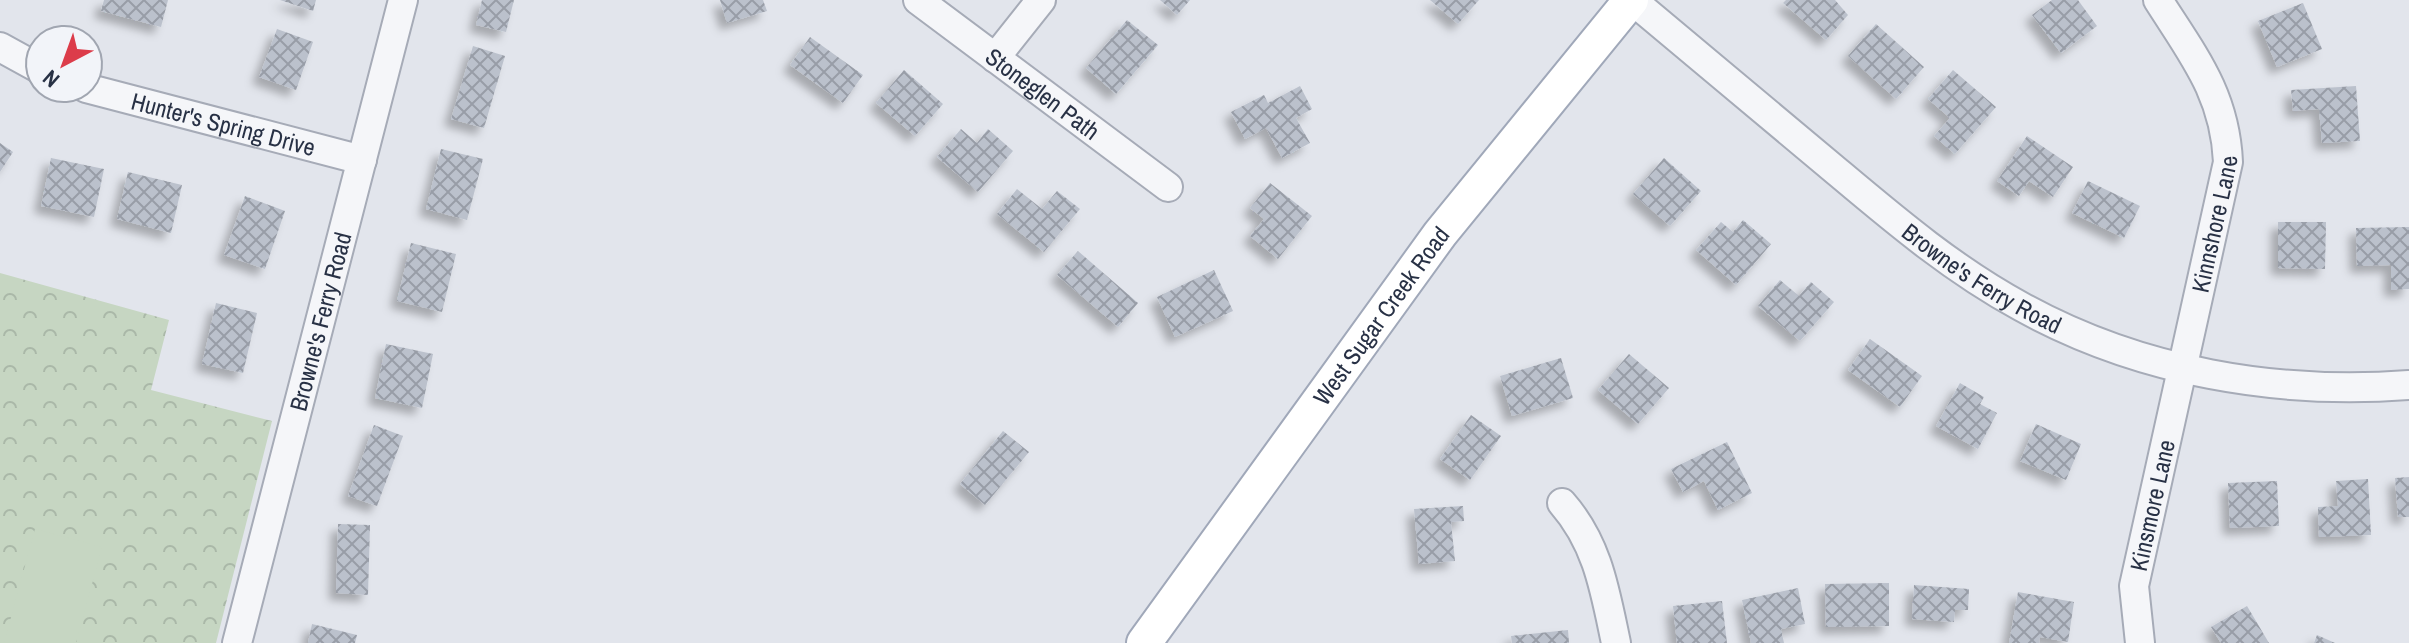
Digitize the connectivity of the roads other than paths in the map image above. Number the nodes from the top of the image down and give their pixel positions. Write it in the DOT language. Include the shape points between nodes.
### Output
graph roads {
  1 [pos="403,0"];
  2 [pos="918,0"];
  3 [pos="1041,0"];
  4 [pos="1632,0"];
  5 [pos="2158,0"];
  6 [pos="0,47"];
  7 [pos="995,58"];
  8 [pos="24,60"];
  9 [pos="104,93"];
  10 [pos="362,160"];
  11 [pos="1168,187"];
  12 [pos="2182,368"];
  13 [pos="2409,385"];
  14 [pos="1562,503"];
  15 [pos="237,643"];
  16 [pos="1144,643"];
  17 [pos="1616,643"];
  18 [pos="2140,643"];
  1 -- 10 [label="street, Browne's Ferry Road"];
  2 -- 7 [label="street, Stoneglen Path"];
  3 -- 7 [label="street"];
  4 -- 12 [label="street, Browne's Ferry Road" via="1922,243 1972,278 2079,334"];
  4 -- 16 [label="main road, West Sugar Creek Road" via="1440,234"];
  5 -- 12 [label="street, Kinnshore Lane" via="2211,84 2227,130 2224,189"];
  6 -- 8 [label="street"];
  7 -- 11 [label="street, Stoneglen Path"];
  9 -- 10 [label="street, Hunter's Spring Drive"];
  10 -- 15 [label="street, Browne's Ferry Road"];
  12 -- 13 [label="street, Browne's Ferry Road" via="2303,387"];
  12 -- 18 [label="street, Kinsmore Lane" via="2134,586"];
  14 -- 17 [label="street" via="1591,545"];
}
